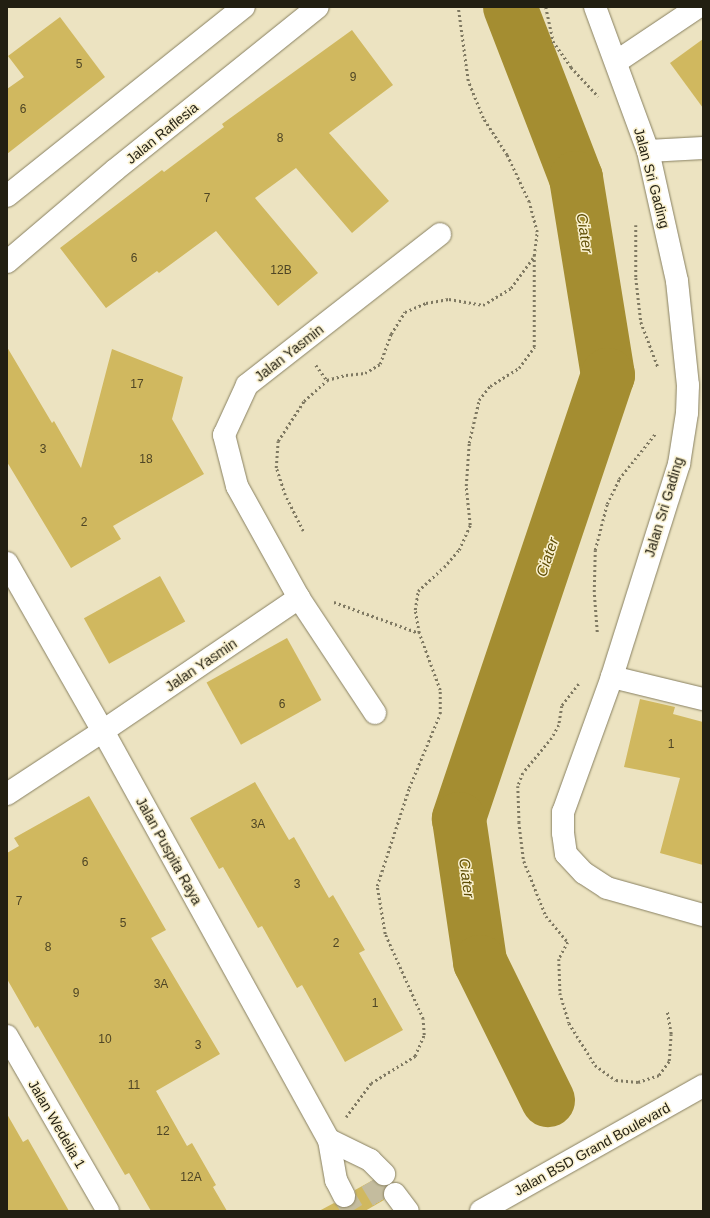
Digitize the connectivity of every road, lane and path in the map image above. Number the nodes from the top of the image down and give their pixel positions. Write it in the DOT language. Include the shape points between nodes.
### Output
graph roads {
  1 [pos="244,7"];
  2 [pos="318,7"];
  3 [pos="546,7"];
  4 [pos="595,7"];
  5 [pos="698,7"];
  6 [pos="616,62"];
  7 [pos="602,101"];
  8 [pos="703,148"];
  9 [pos="648,151"];
  10 [pos="7,196"];
  11 [pos="636,223"];
  12 [pos="440,234"];
  13 [pos="534,256"];
  14 [pos="7,262"];
  15 [pos="660,370"];
  16 [pos="658,431"];
  17 [pos="7,563"];
  18 [pos="299,598"];
  19 [pos="419,633"];
  20 [pos="595,638"];
  21 [pos="612,677"];
  22 [pos="581,680"];
  23 [pos="703,699"];
  24 [pos="375,713"];
  25 [pos="103,731"];
  26 [pos="7,794"];
  27 [pos="703,915"];
  28 [pos="666,1011"];
  29 [pos="7,1036"];
  30 [pos="703,1086"];
  31 [pos="329,1140"];
  32 [pos="378,1178"];
  33 [pos="339,1200"];
  34 [pos="108,1211"];
  35 [pos="481,1211"];
  1 -- 10 [label="street"];
  2 -- 14 [label="street, Jalan Raflesia" via="121,165"];
  3 -- 7 [label="path" via="553,41 571,67"];
  4 -- 6 [label="street, Jalan Sri Gading"];
  5 -- 6 [label="street"];
  6 -- 9 [label="street, Jalan Sri Gading"];
  8 -- 9 [label="street"];
  9 -- 21 [label="street, Jalan Sri Gading" via="677,281 688,385 687,413 679,464"];
  11 -- 15 [label="path" via="636,278 641,322"];
  12 -- 18 [label="street, Jalan Yasmin" via="247,385 224,435 237,486"];
  13 -- 19 [label="path" via="534,347 519,368 490,386 479,400 469,443 466,486 470,525 459,550 418,591 416,610"];
  16 -- 20 [label="path" via="619,479 607,504 595,550"];
  17 -- 25 [label="street, Jalan Puspita Raya"];
  18 -- 19 [label="path" via="317,595"];
  18 -- 24 [label="street, Jalan Yasmin"];
  18 -- 25 [label="street, Jalan Yasmin"];
  19 -- 31 [label="path" via="440,690 440,714 408,788 377,886 385,934 424,1018 424,1035 416,1056 371,1083"];
  21 -- 23 [label="street"];
  21 -- 27 [label="street, Jalan Sri Gading" via="563,812 566,854 584,874 607,888"];
  22 -- 28 [label="path" via="562,706 559,725 552,738 523,773 518,786 524,861 546,916 568,942 559,959 560,993 569,1023 595,1065 616,1080 638,1082 659,1075 669,1061 672,1034"];
  25 -- 26 [label="street, Jalan Yasmin"];
  25 -- 31 [label="street, Jalan Puspita Raya"];
  29 -- 34 [label="street, Jalan Wedelia 1"];
  30 -- 35 [label="street, Jalan BSD Grand Boulevard"];
  31 -- 32 [label="street" via="370,1160"];
  31 -- 33 [label="street" via="326,1160 328,1187"];
}
